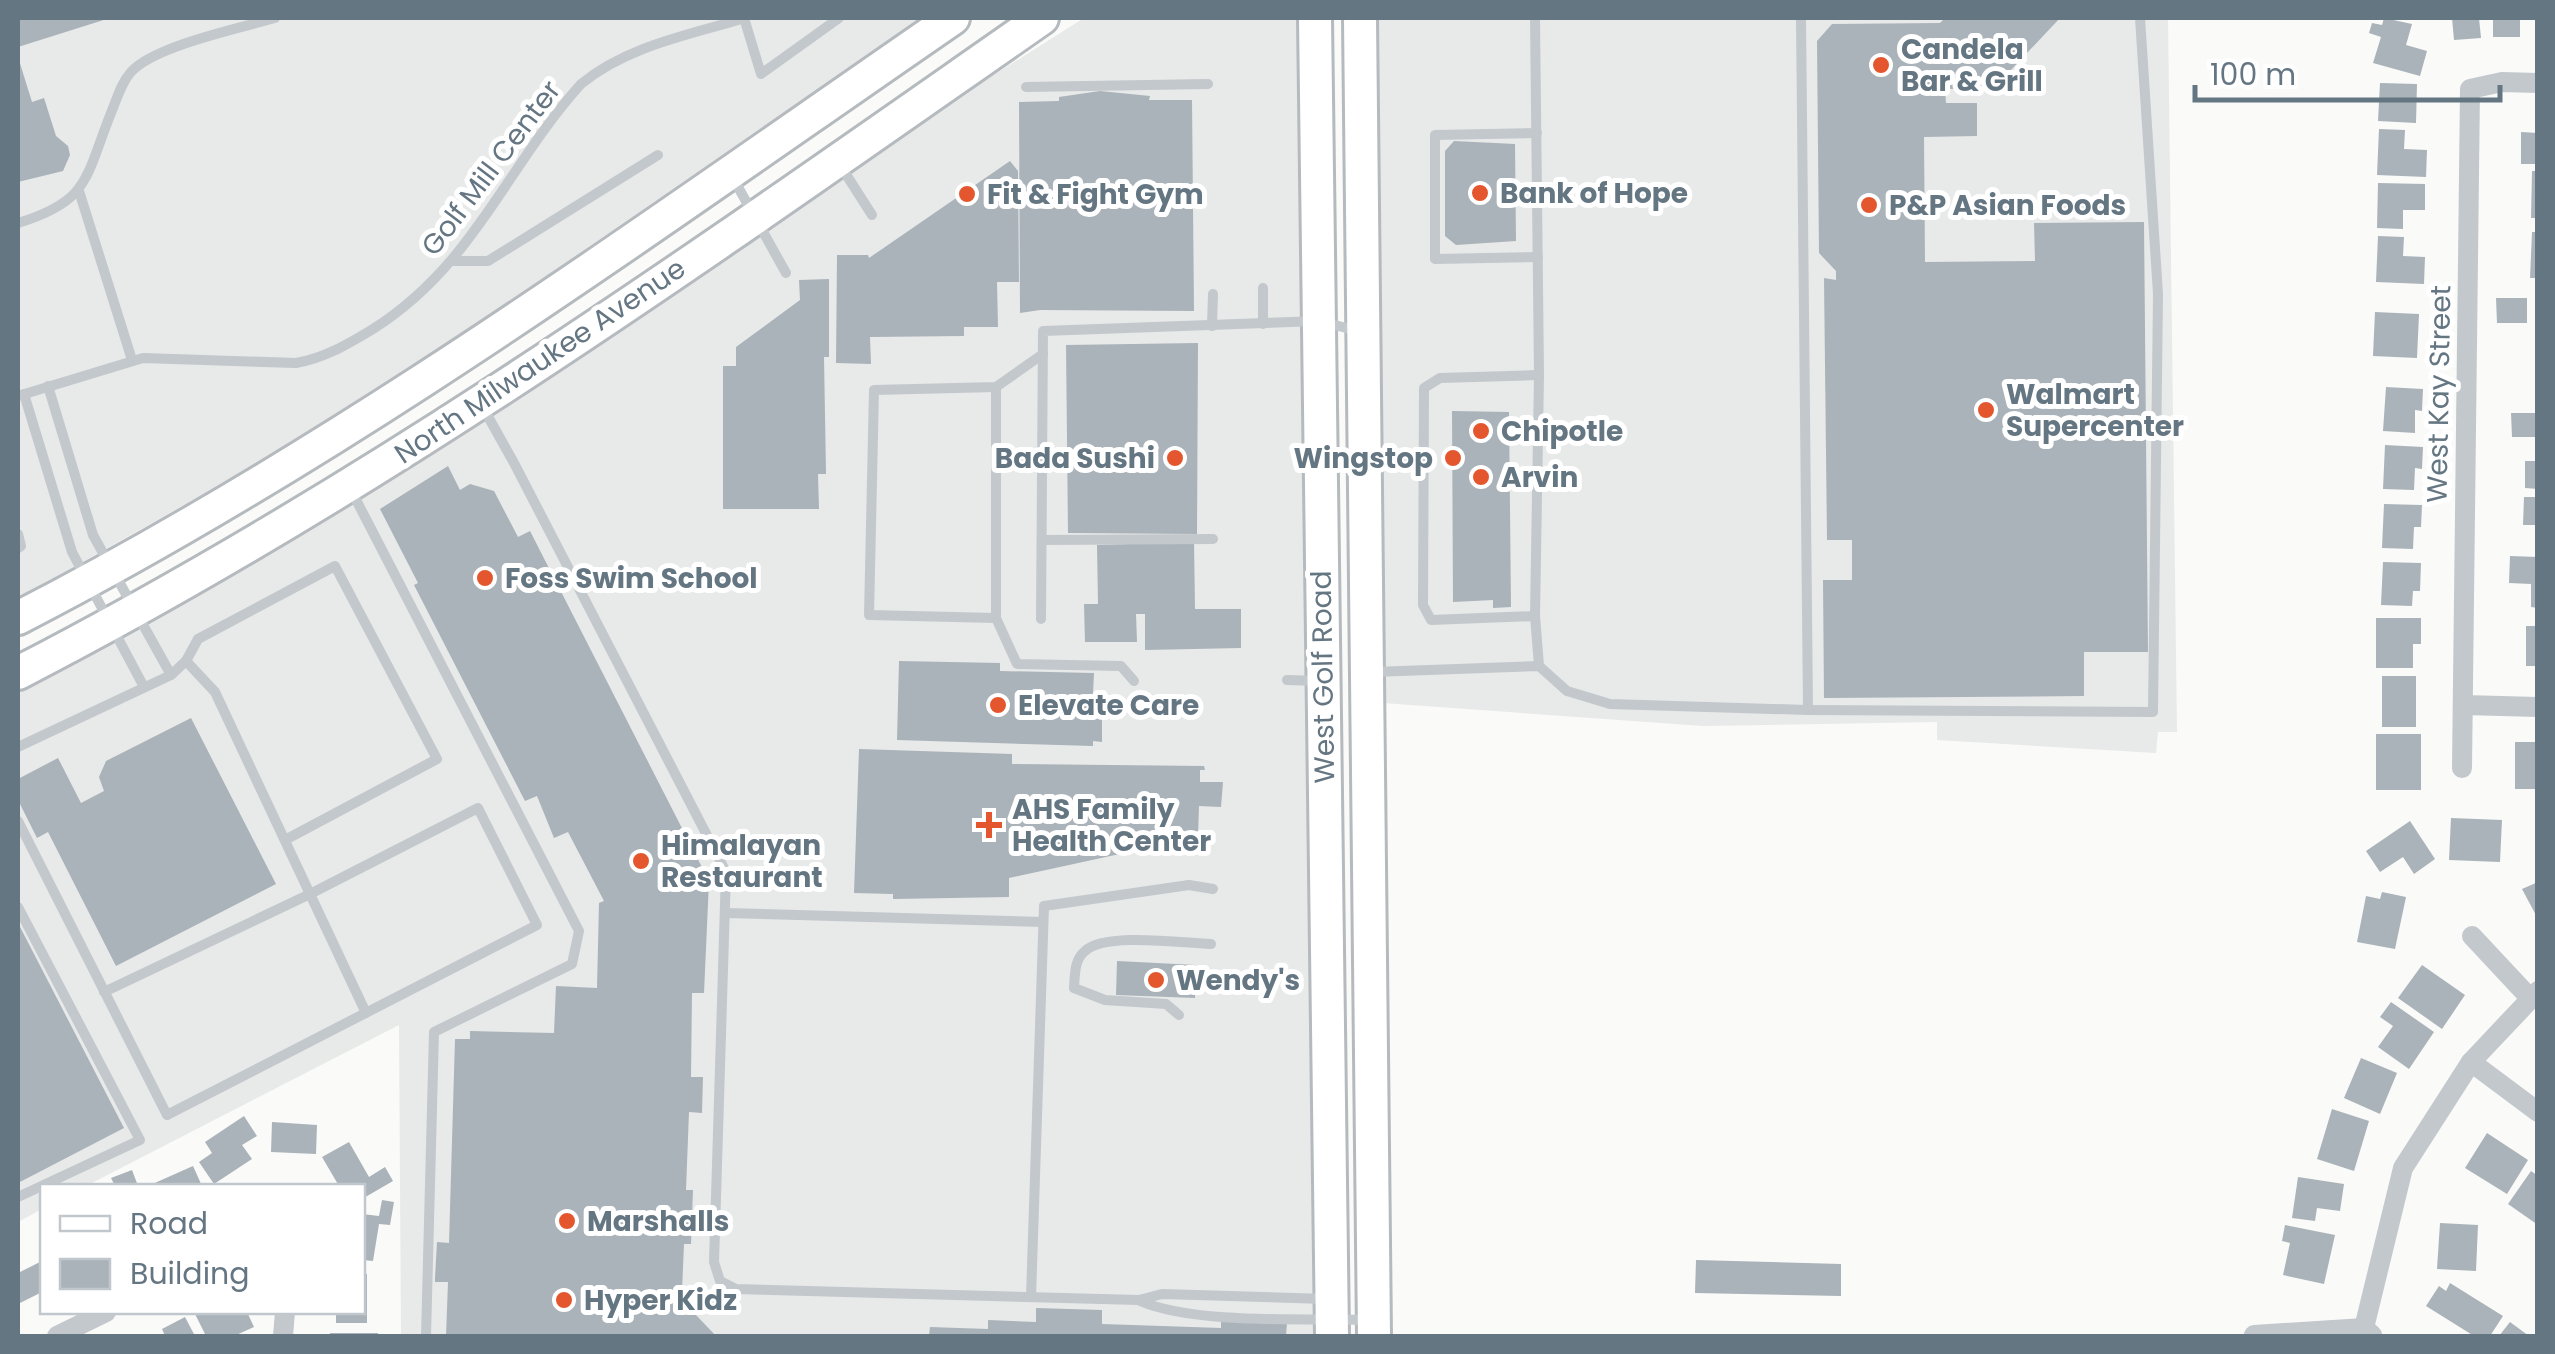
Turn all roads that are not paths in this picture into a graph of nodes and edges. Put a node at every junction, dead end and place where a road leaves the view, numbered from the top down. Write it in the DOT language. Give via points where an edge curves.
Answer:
graph roads {
  1 [pos="275,18"];
  2 [pos="744,18"];
  3 [pos="838,18"];
  4 [pos="953,18"];
  5 [pos="1042,18"];
  6 [pos="1316,18"];
  7 [pos="1360,18"];
  8 [pos="1535,18"];
  9 [pos="1802,18"];
  10 [pos="2140,18"];
  11 [pos="2538,83"];
  12 [pos="1208,84"];
  13 [pos="1026,87"];
  14 [pos="1537,133"];
  15 [pos="658,154"];
  16 [pos="836,160"];
  17 [pos="730,172"];
  18 [pos="79,191"];
  19 [pos="872,215"];
  20 [pos="754,217"];
  21 [pos="18,224"];
  22 [pos="1538,257"];
  23 [pos="452,262"];
  24 [pos="786,273"];
  25 [pos="1262,288"];
  26 [pos="1213,294"];
  27 [pos="1346,317"];
  28 [pos="1262,324"];
  29 [pos="1212,326"];
  30 [pos="1043,354"];
  31 [pos="132,360"];
  32 [pos="1538,374"];
  33 [pos="48,386"];
  34 [pos="996,387"];
  35 [pos="20,395"];
  36 [pos="480,403"];
  37 [pos="349,486"];
  38 [pos="18,534"];
  39 [pos="1213,539"];
  40 [pos="1042,540"];
  41 [pos="18,548"];
  42 [pos="99,574"];
  43 [pos="1536,616"];
  44 [pos="122,617"];
  45 [pos="18,618"];
  46 [pos="996,618"];
  47 [pos="1041,619"];
  48 [pos="186,661"];
  49 [pos="1538,666"];
  50 [pos="1368,672"];
  51 [pos="18,673"];
  52 [pos="171,675"];
  53 [pos="1287,680"];
  54 [pos="1324,680"];
  55 [pos="1134,681"];
  56 [pos="144,687"];
  57 [pos="2464,706"];
  58 [pos="2538,707"];
  59 [pos="1808,710"];
  60 [pos="18,747"];
  61 [pos="2462,768"];
  62 [pos="18,821"];
  63 [pos="284,840"];
  64 [pos="1214,889"];
  65 [pos="310,894"];
  66 [pos="18,907"];
  67 [pos="726,912"];
  68 [pos="1043,922"];
  69 [pos="2472,936"];
  70 [pos="1211,944"];
  71 [pos="104,992"];
  72 [pos="2533,994"];
  73 [pos="366,1013"];
  74 [pos="1179,1014"];
  75 [pos="2471,1062"];
  76 [pos="2538,1112"];
  77 [pos="44,1184"];
  78 [pos="1031,1297"];
  79 [pos="1139,1300"];
  80 [pos="102,1314"];
  81 [pos="1332,1318"];
  82 [pos="1374,1328"];
  83 [pos="2369,1332"];
  84 [pos="2254,1335"];
  85 [pos="57,1336"];
  86 [pos="426,1336"];
  1 -- 18 [label="lane" via="165,51 132,71"];
  2 -- 3 [label="lane" via="761,74"];
  2 -- 23 [label="lane, Golf Mill Center" via="627,56 581,84"];
  4 -- 17 [label="main road, North Milwaukee Avenue"];
  5 -- 16 [label="main road, North Milwaukee Avenue"];
  6 -- 27 [label="main road, West Golf Road"];
  7 -- 27 [label="main road, West Golf Road"];
  8 -- 14 [label="lane"];
  9 -- 59 [label="lane"];
  10 -- 59 [label="lane" via="2158,294 2153,712"];
  11 -- 57 [label="street, West Kay Street" via="2470,88"];
  12 -- 13 [label="lane"];
  14 -- 22 [label="lane"];
  14 -- 22 [label="lane" via="1434,136 1436,259"];
  15 -- 23 [label="lane" via="488,261"];
  16 -- 19 [label="lane"];
  16 -- 20 [label="main road, North Milwaukee Avenue"];
  17 -- 20 [label="lane"];
  17 -- 42 [label="main road, North Milwaukee Avenue" via="406,392"];
  18 -- 21 [label="lane"];
  18 -- 31 [label="lane"];
  20 -- 24 [label="lane"];
  20 -- 36 [label="main road, North Milwaukee Avenue"];
  22 -- 32 [label="lane"];
  23 -- 31 [label="lane, Golf Mill Center" via="386,320 311,360"];
  25 -- 28 [label="lane"];
  26 -- 29 [label="lane"];
  27 -- 28 [label="lane"];
  27 -- 50 [label="main road, West Golf Road"];
  27 -- 54 [label="main road, West Golf Road"];
  28 -- 29 [label="lane"];
  29 -- 30 [label="lane" via="1043,332"];
  30 -- 34 [label="lane"];
  30 -- 40 [label="lane"];
  31 -- 33 [label="lane, Golf Mill Center"];
  32 -- 43 [label="lane"];
  32 -- 43 [label="lane" via="1440,378 1424,388 1423,605 1431,620"];
  33 -- 35 [label="lane, Golf Mill Center"];
  33 -- 42 [label="lane" via="94,536"];
  34 -- 46 [label="lane"];
  34 -- 46 [label="lane" via="874,390 869,616"];
  35 -- 42 [label="lane, Golf Mill Center" via="72,552"];
  36 -- 37 [label="main road, North Milwaukee Avenue"];
  36 -- 67 [label="lane" via="725,870"];
  37 -- 44 [label="main road, North Milwaukee Avenue"];
  37 -- 86 [label="lane" via="578,931 572,964 434,1032"];
  38 -- 41 [label="lane"];
  39 -- 40 [label="lane"];
  40 -- 47 [label="lane"];
  42 -- 44 [label="lane"];
  42 -- 44 [label="lane"];
  42 -- 45 [label="main road, North Milwaukee Avenue"];
  43 -- 49 [label="lane"];
  44 -- 51 [label="main road, North Milwaukee Avenue"];
  44 -- 52 [label="lane"];
  44 -- 56 [label="lane"];
  46 -- 55 [label="lane" via="1017,664 1121,666"];
  48 -- 52 [label="lane"];
  48 -- 63 [label="lane" via="215,692"];
  48 -- 63 [label="lane" via="198,638 336,566 437,759"];
  49 -- 50 [label="lane"];
  49 -- 59 [label="lane" via="1567,691 1610,704"];
  50 -- 82 [label="main road, West Golf Road"];
  52 -- 56 [label="lane"];
  53 -- 54 [label="lane"];
  54 -- 81 [label="main road, West Golf Road"];
  56 -- 60 [label="lane"];
  57 -- 58 [label="street"];
  57 -- 61 [label="street, West Kay Street"];
  62 -- 71 [label="lane"];
  63 -- 65 [label="lane"];
  64 -- 68 [label="lane" via="1189,885 1044,906"];
  65 -- 71 [label="lane"];
  65 -- 73 [label="lane"];
  65 -- 73 [label="lane" via="478,808 537,925"];
  66 -- 77 [label="lane" via="140,1140"];
  67 -- 68 [label="lane"];
  67 -- 78 [label="lane" via="714,1258 720,1281 736,1289"];
  68 -- 78 [label="lane"];
  69 -- 72 [label="street"];
  70 -- 74 [label="lane" via="1100,941 1075,967 1074,988 1092,997 1166,1004"];
  71 -- 73 [label="lane" via="168,1115"];
  72 -- 75 [label="street"];
  75 -- 76 [label="street"];
  75 -- 83 [label="street" via="2402,1168"];
  78 -- 79 [label="lane"];
  79 -- 81 [label="lane" via="1196,1314"];
  79 -- 81 [label="lane" via="1162,1294"];
  80 -- 85 [label="street"];
  81 -- 82 [label="lane"];
  83 -- 84 [label="street"];
}
